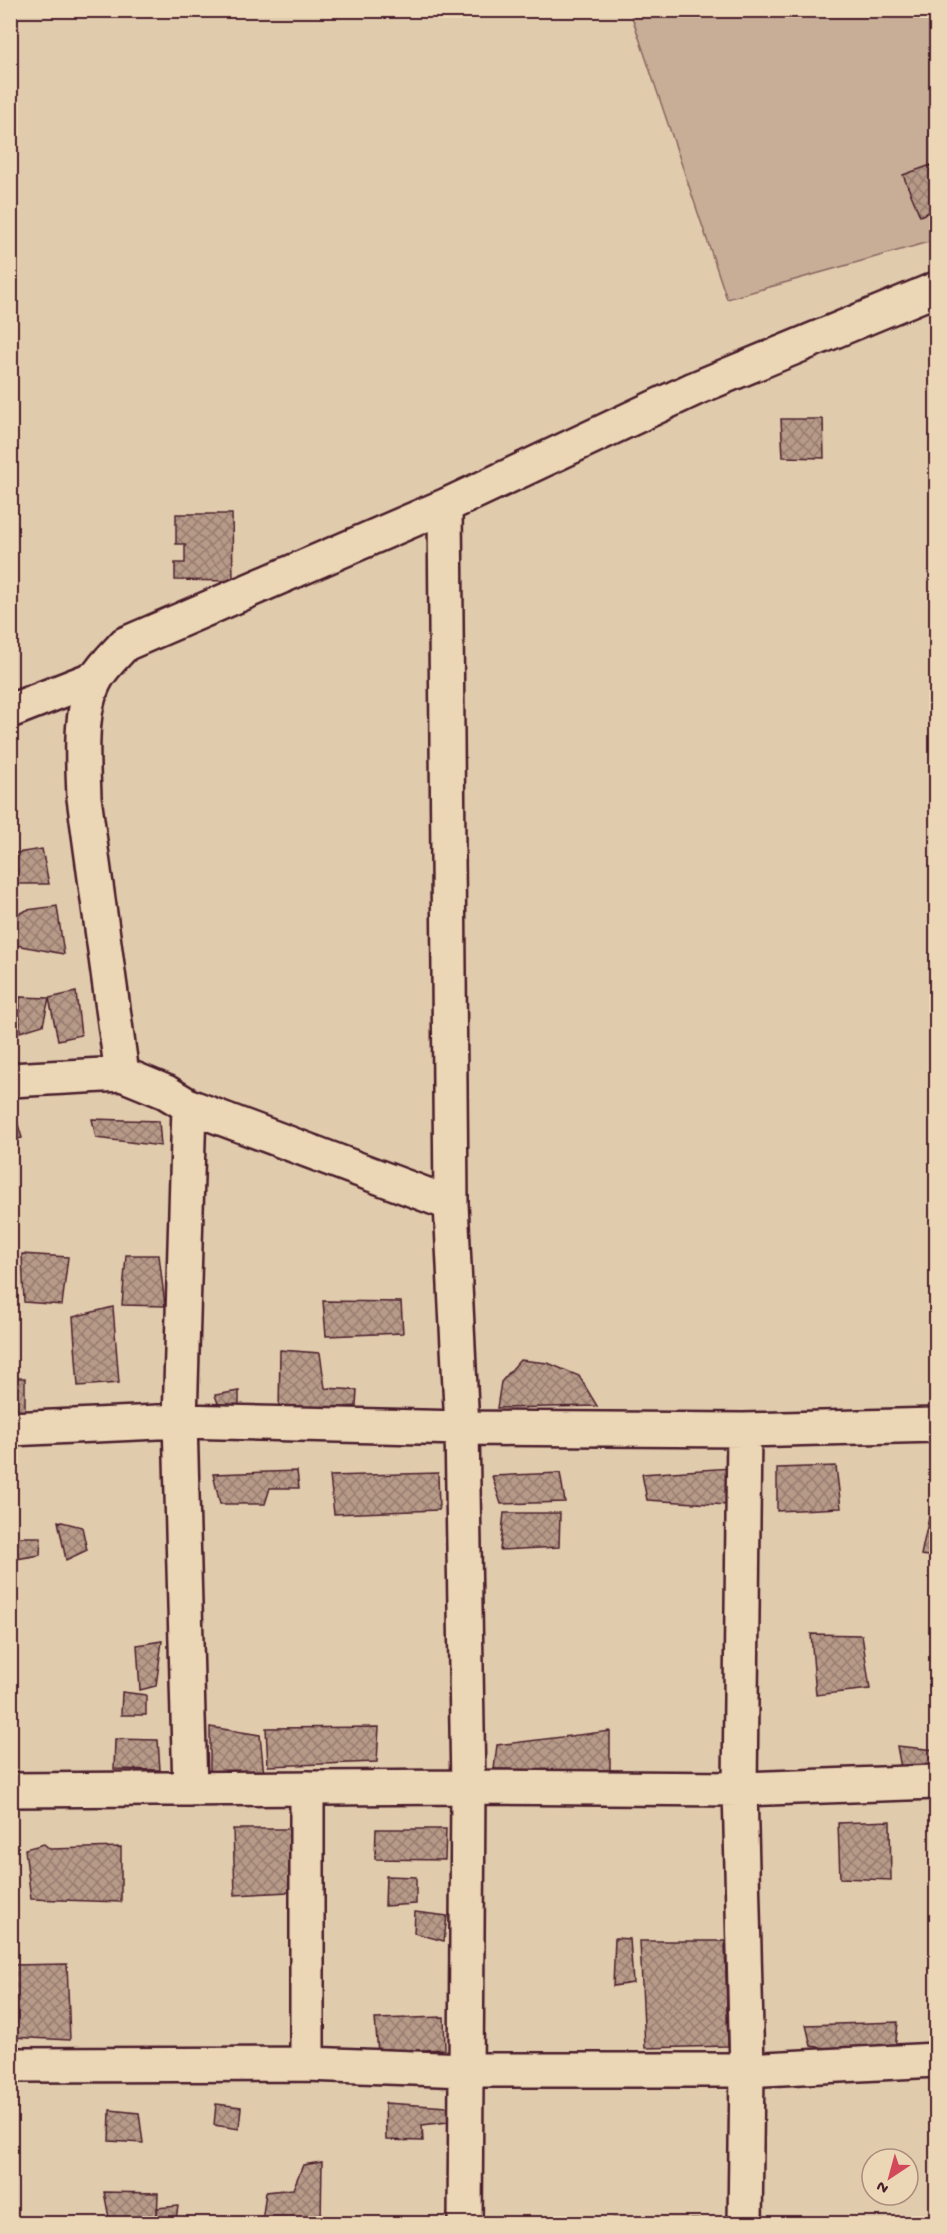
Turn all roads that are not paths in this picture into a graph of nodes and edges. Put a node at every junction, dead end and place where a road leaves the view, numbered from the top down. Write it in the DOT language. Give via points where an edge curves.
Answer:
graph roads {
  1 [pos="936,289"];
  2 [pos="445,506"];
  3 [pos="97,677"];
  4 [pos="10,711"];
  5 [pos="122,1074"];
  6 [pos="10,1080"];
  7 [pos="189,1106"];
  8 [pos="451,1204"];
  9 [pos="180,1421"];
  10 [pos="936,1425"];
  11 [pos="462,1428"];
  12 [pos="10,1429"];
  13 [pos="744,1430"];
  14 [pos="936,1782"];
  15 [pos="468,1787"];
  16 [pos="307,1788"];
  17 [pos="190,1789"];
  18 [pos="740,1789"];
  19 [pos="10,1790"];
  20 [pos="936,2060"];
  21 [pos="307,2064"];
  22 [pos="10,2065"];
  23 [pos="466,2070"];
  24 [pos="747,2070"];
  25 [pos="465,2223"];
  26 [pos="745,2223"];
  1 -- 2 [label="street" via="694,389"];
  2 -- 3 [label="street" via="125,644"];
  2 -- 8 [label="street"];
  3 -- 4 [label="street"];
  3 -- 5 [label="street" via="85,711 84,798"];
  5 -- 6 [label="street"];
  5 -- 7 [label="street"];
  7 -- 8 [label="street"];
  7 -- 9 [label="street"];
  8 -- 11 [label="street"];
  9 -- 11 [label="street"];
  9 -- 12 [label="street"];
  9 -- 17 [label="street"];
  10 -- 13 [label="street"];
  11 -- 13 [label="street"];
  11 -- 15 [label="street"];
  13 -- 18 [label="street"];
  14 -- 18 [label="street"];
  15 -- 16 [label="street"];
  15 -- 18 [label="street"];
  15 -- 23 [label="street"];
  16 -- 17 [label="street"];
  16 -- 21 [label="street"];
  17 -- 19 [label="street"];
  18 -- 24 [label="street"];
  20 -- 24 [label="street"];
  21 -- 22 [label="street"];
  21 -- 23 [label="street"];
  23 -- 24 [label="street"];
  23 -- 25 [label="street"];
  24 -- 26 [label="street"];
}
